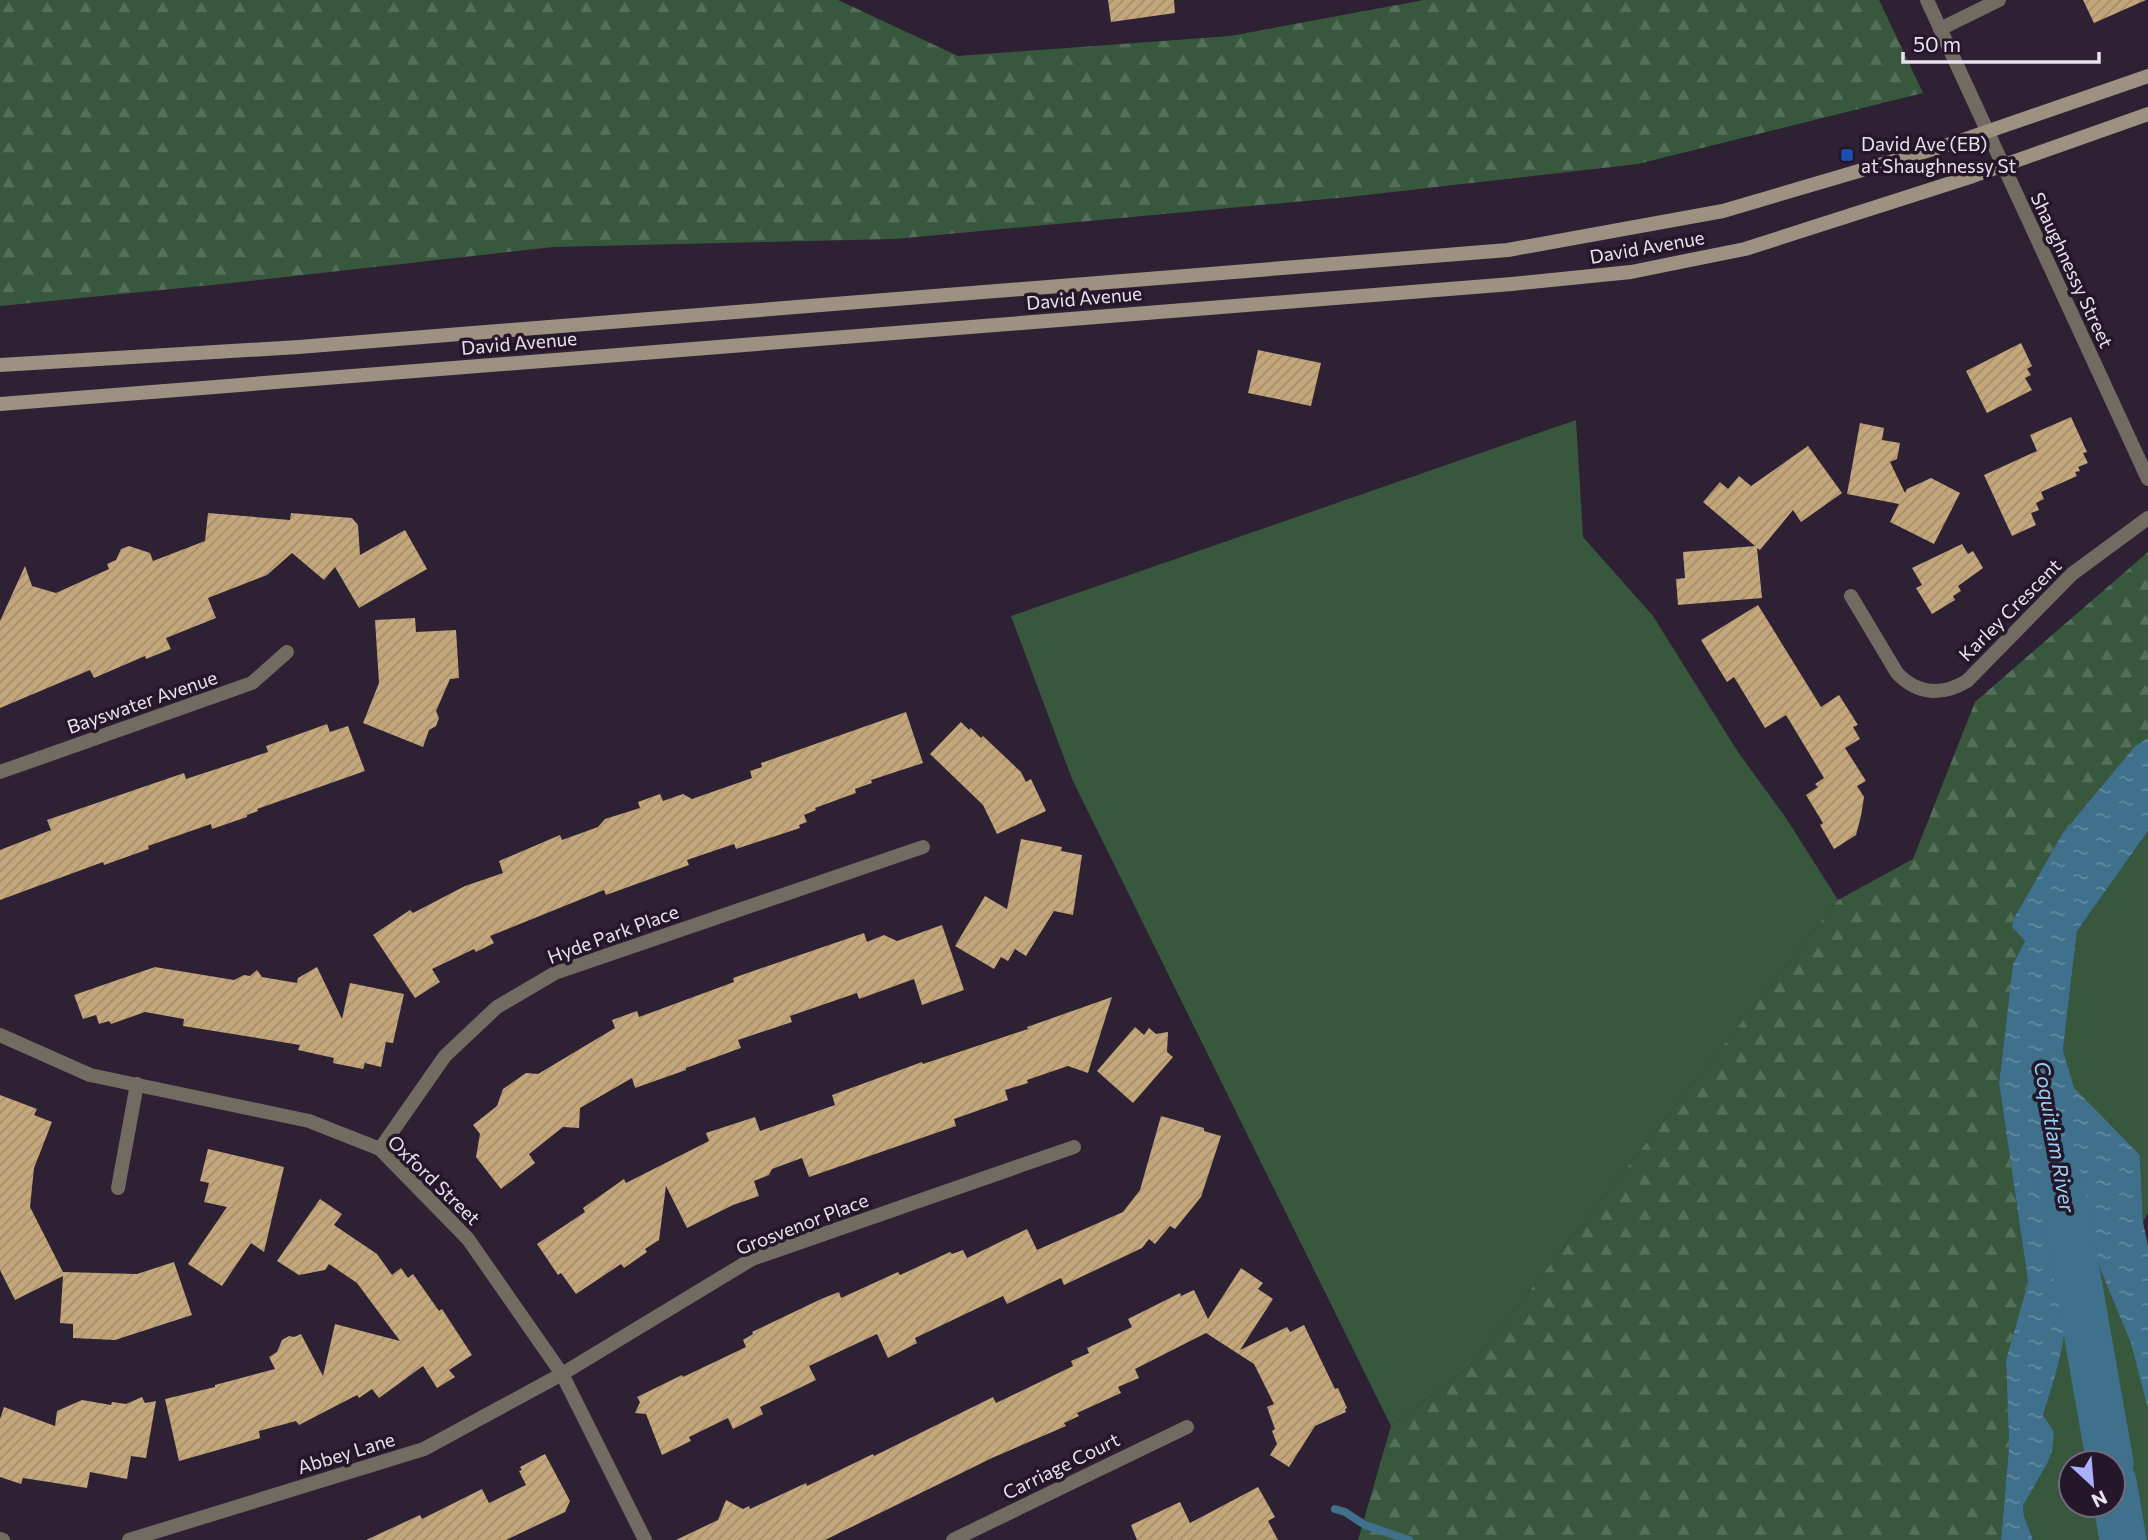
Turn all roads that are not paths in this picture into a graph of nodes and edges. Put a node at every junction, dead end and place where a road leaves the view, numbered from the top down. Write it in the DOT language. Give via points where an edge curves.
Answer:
graph roads {
  1 [pos="1927,0"];
  2 [pos="1999,0"];
  3 [pos="1940,29"];
  4 [pos="2148,76"];
  5 [pos="2148,114"];
  6 [pos="1988,132"];
  7 [pos="2003,165"];
  8 [pos="0,365"];
  9 [pos="0,404"];
  10 [pos="2148,479"];
  11 [pos="2148,518"];
  12 [pos="1850,596"];
  13 [pos="287,652"];
  14 [pos="0,772"];
  15 [pos="923,847"];
  16 [pos="0,1035"];
  17 [pos="137,1084"];
  18 [pos="1074,1147"];
  19 [pos="380,1149"];
  20 [pos="118,1188"];
  21 [pos="562,1374"];
  22 [pos="1187,1427"];
  23 [pos="129,1540"];
  24 [pos="645,1540"];
  25 [pos="953,1540"];
  1 -- 3 [label="street, Shaughnessy Street"];
  2 -- 3 [label="street"];
  3 -- 6 [label="street, Shaughnessy Street"];
  4 -- 6 [label="main road, David Avenue"];
  5 -- 7 [label="main road, David Avenue"];
  6 -- 7 [label="street, Shaughnessy Street"];
  6 -- 8 [label="main road, David Avenue" via="1723,211 1508,250 313,346"];
  7 -- 9 [label="main road, David Avenue" via="1745,249 1631,272"];
  7 -- 10 [label="street, Shaughnessy Street"];
  11 -- 12 [label="street, Karley Crescent" via="2072,574 1967,681 1942,691 1915,688 1897,673"];
  13 -- 14 [label="street, Bayswater Avenue" via="253,683"];
  15 -- 19 [label="street, Hyde Park Place" via="555,973 497,1007 445,1056"];
  16 -- 17 [label="street, Oxford Street" via="90,1075"];
  17 -- 19 [label="street, Oxford Street" via="309,1121"];
  17 -- 20 [label="street"];
  18 -- 21 [label="street, Grosvenor Place" via="752,1259"];
  19 -- 21 [label="street, Oxford Street" via="468,1239"];
  21 -- 23 [label="street, Abbey Lane" via="424,1449"];
  21 -- 24 [label="street, Oxford Street"];
  22 -- 25 [label="street, Carriage Court"];
}
